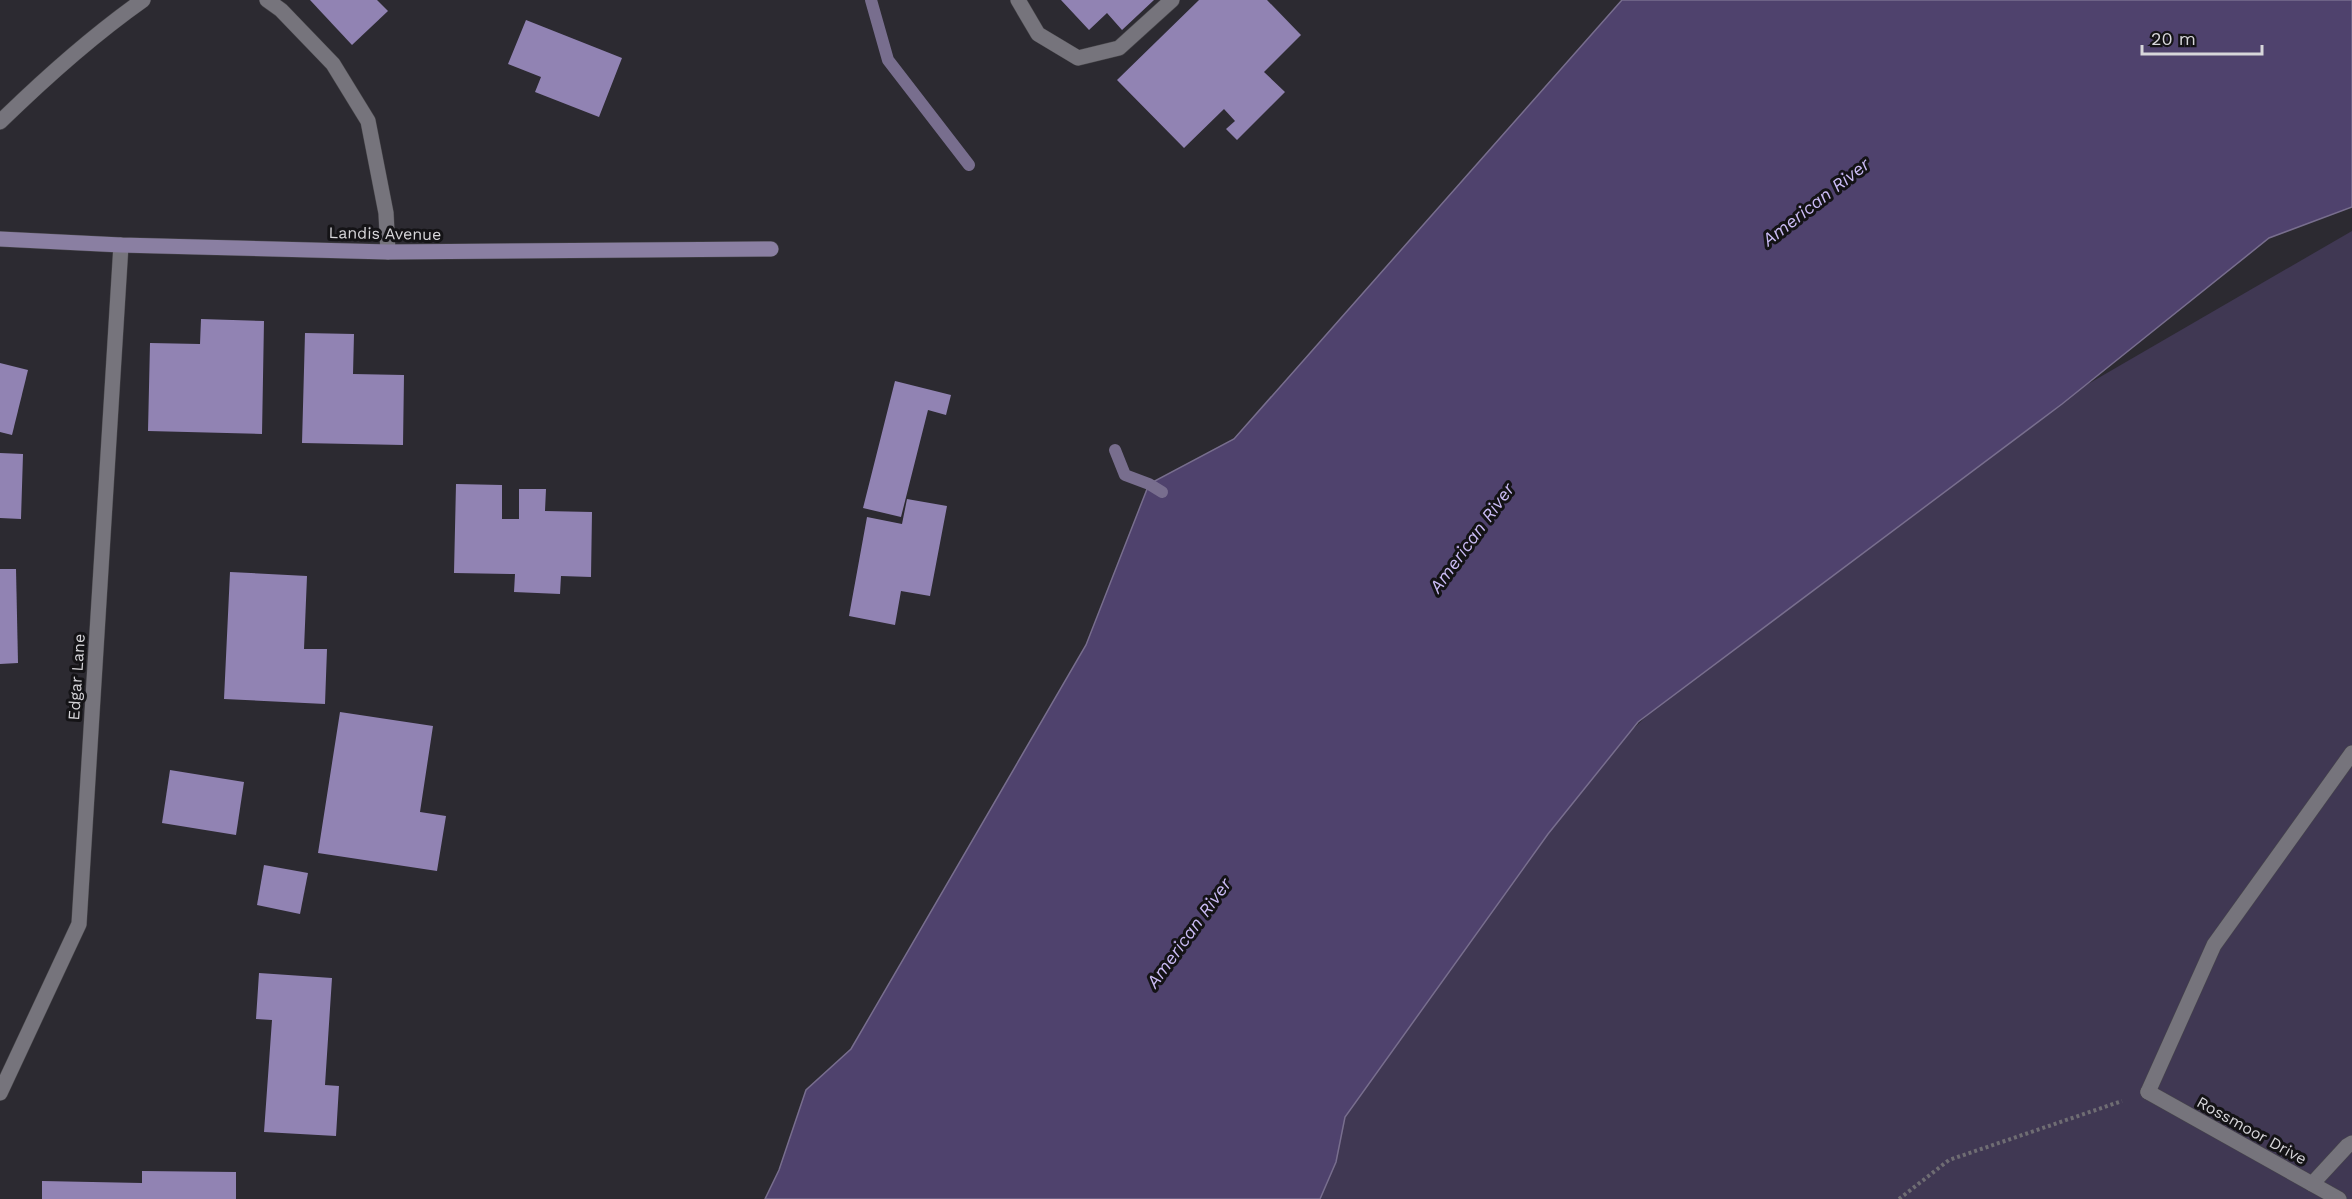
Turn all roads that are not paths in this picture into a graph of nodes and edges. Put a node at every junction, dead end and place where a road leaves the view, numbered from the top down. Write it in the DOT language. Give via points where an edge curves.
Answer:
graph roads {
  1 [pos="143,0"];
  2 [pos="267,0"];
  3 [pos="1018,0"];
  4 [pos="1172,0"];
  5 [pos="0,122"];
  6 [pos="0,239"];
  7 [pos="121,245"];
  8 [pos="771,249"];
  9 [pos="387,252"];
  10 [pos="2352,753"];
  11 [pos="0,1093"];
  12 [pos="2352,1143"];
  13 [pos="2312,1184"];
  14 [pos="2339,1199"];
  1 -- 5 [label="street" via="102,31"];
  2 -- 9 [label="street" via="333,64 368,121 386,213"];
  3 -- 4 [label="street" via="1038,34 1078,58 1119,48"];
  6 -- 7 [label="street, Landis Avenue"];
  7 -- 9 [label="street, Landis Avenue"];
  7 -- 11 [label="street, Edgar Lane" via="79,924"];
  8 -- 9 [label="street, Landis Avenue"];
  10 -- 13 [label="street, Rossmoor Drive" via="2214,945 2148,1092"];
  12 -- 13 [label="street"];
  13 -- 14 [label="street, Rossmoor Drive"];
}
